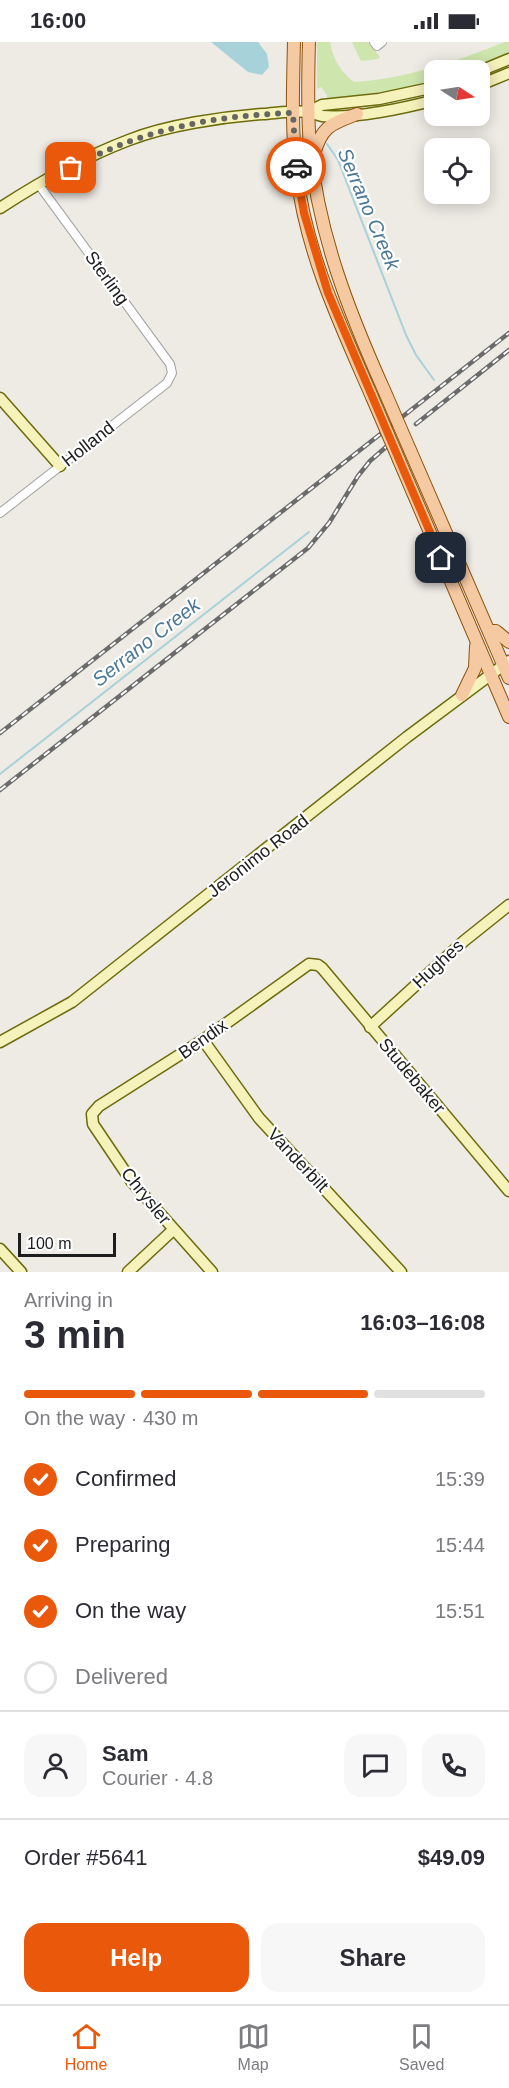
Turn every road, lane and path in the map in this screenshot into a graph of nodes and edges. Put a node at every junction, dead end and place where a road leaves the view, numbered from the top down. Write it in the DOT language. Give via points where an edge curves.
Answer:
graph roads {
  1 [pos="294,42"];
  2 [pos="309,42"];
  3 [pos="509,59"];
  4 [pos="490,67"];
  5 [pos="509,73"];
  6 [pos="490,81"];
  7 [pos="424,89"];
  8 [pos="424,103"];
  9 [pos="308,112"];
  10 [pos="293,113"];
  11 [pos="357,114"];
  12 [pos="312,161"];
  13 [pos="39,185"];
  14 [pos="0,208"];
  15 [pos="172,373"];
  16 [pos="0,398"];
  17 [pos="60,466"];
  18 [pos="0,513"];
  19 [pos="489,631"];
  20 [pos="475,639"];
  21 [pos="509,642"];
  22 [pos="506,663"];
  23 [pos="490,674"];
  24 [pos="509,678"];
  25 [pos="462,695"];
  26 [pos="509,717"];
  27 [pos="509,905"];
  28 [pos="313,964"];
  29 [pos="370,1027"];
  30 [pos="203,1040"];
  31 [pos="0,1042"];
  32 [pos="92,1114"];
  33 [pos="509,1191"];
  34 [pos="173,1230"];
  35 [pos="0,1249"];
  36 [pos="21,1272"];
  37 [pos="128,1272"];
  38 [pos="212,1272"];
  39 [pos="401,1272"];
  1 -- 10 [label="main road"];
  2 -- 9 [label="main road"];
  3 -- 4 [label="street"];
  5 -- 6 [label="street"];
  7 -- 9 [label="street" via="322,105"];
  8 -- 11 [label="street"];
  9 -- 10 [label="street"];
  9 -- 11 [label="street" via="322,116"];
  9 -- 12 [label="main road"];
  10 -- 13 [label="street" via="225,118 130,139"];
  10 -- 20 [label="main road, bridge" via="297,175 309,233 328,293"];
  11 -- 12 [label="main road" via="323,131"];
  12 -- 19 [label="main road, bridge" via="338,280"];
  13 -- 14 [label="street"];
  13 -- 15 [label="street, Sterling" via="170,364"];
  15 -- 17 [label="street, Holland" via="167,383"];
  16 -- 17 [label="street"];
  17 -- 18 [label="street, Holland"];
  19 -- 21 [label="main road" via="496,631"];
  19 -- 22 [label="main road"];
  20 -- 23 [label="main road"];
  20 -- 25 [label="main road" via="475,668"];
  22 -- 23 [label="street, Jeronimo Road"];
  22 -- 24 [label="main road"];
  23 -- 25 [label="street, Jeronimo Road"];
  23 -- 26 [label="main road"];
  25 -- 31 [label="street, Jeronimo Road" via="72,1002"];
  27 -- 29 [label="street, Hughes"];
  28 -- 29 [label="street, Studebaker" via="322,968"];
  28 -- 30 [label="street, Bendix"];
  29 -- 33 [label="street, Studebaker"];
  30 -- 32 [label="street, Bendix"];
  30 -- 39 [label="street, Vanderbilt" via="259,1118"];
  32 -- 34 [label="street, Chrysler" via="93,1124 132,1182"];
  34 -- 37 [label="street"];
  34 -- 38 [label="street, Chrysler"];
  35 -- 36 [label="street"];
}
